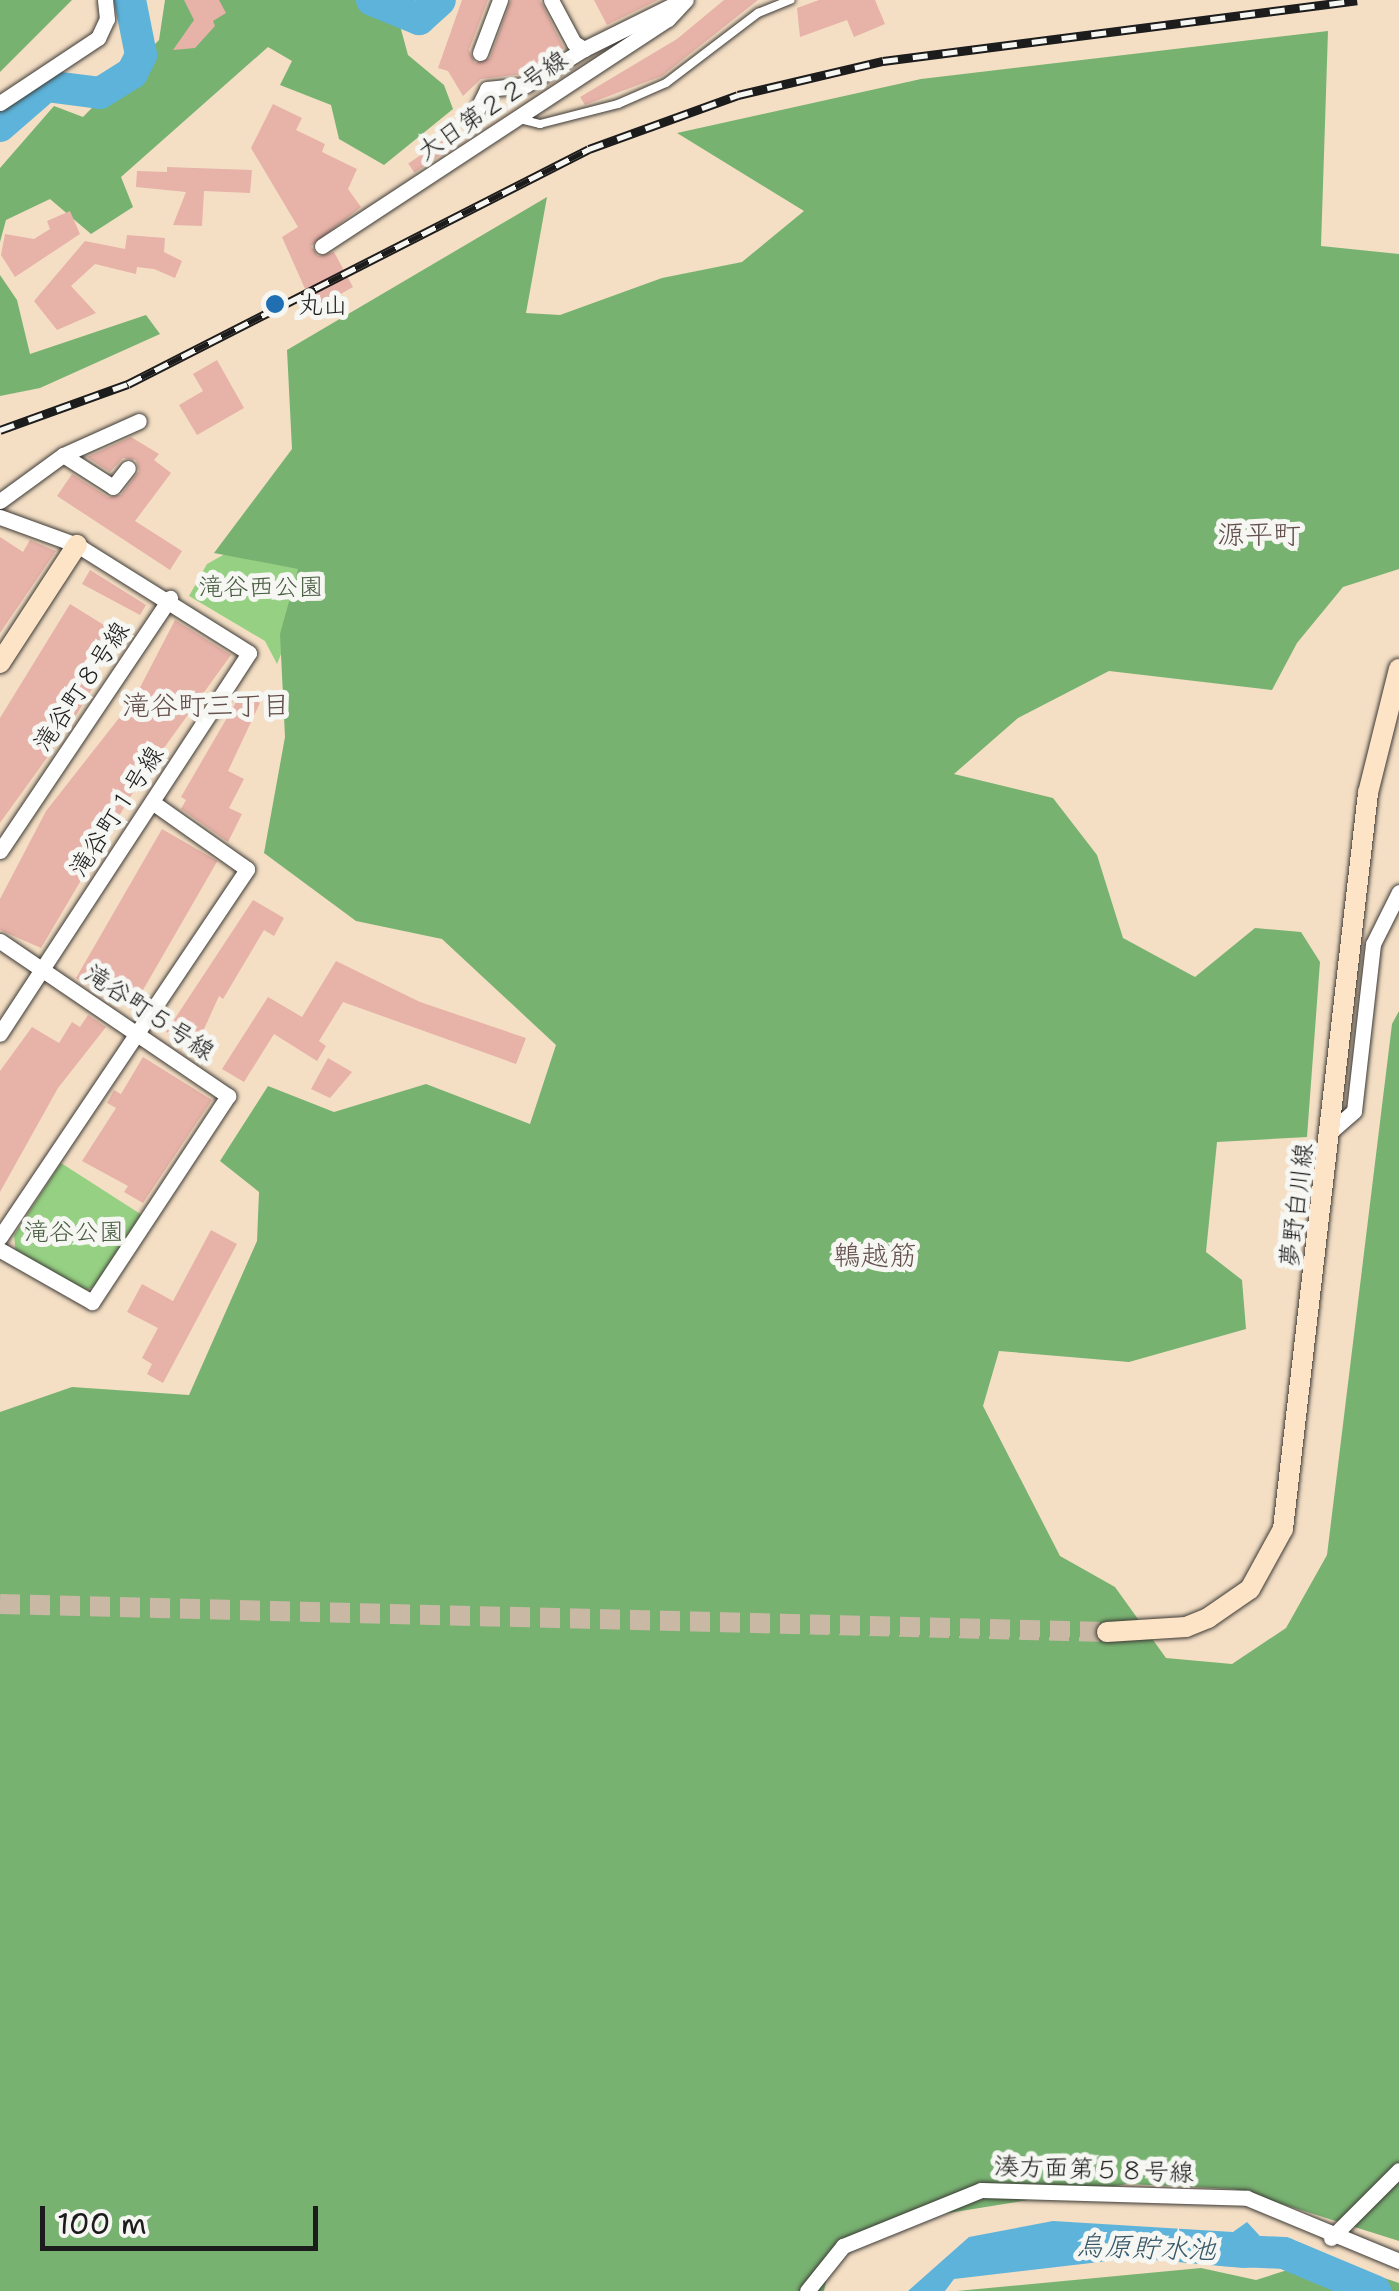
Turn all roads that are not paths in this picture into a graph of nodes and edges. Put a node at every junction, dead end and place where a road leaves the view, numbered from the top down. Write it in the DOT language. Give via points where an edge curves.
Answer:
graph roads {
  1 [pos="105,0"];
  2 [pos="500,0"];
  3 [pos="551,0"];
  4 [pos="685,0"];
  5 [pos="791,0"];
  6 [pos="584,48"];
  7 [pos="480,52"];
  8 [pos="0,103"];
  9 [pos="514,116"];
  10 [pos="472,120"];
  11 [pos="322,246"];
  12 [pos="139,421"];
  13 [pos="63,455"];
  14 [pos="128,468"];
  15 [pos="0,502"];
  16 [pos="0,518"];
  17 [pos="77,544"];
  18 [pos="170,598"];
  19 [pos="0,663"];
  20 [pos="1399,668"];
  21 [pos="152,802"];
  22 [pos="0,852"];
  23 [pos="1399,892"];
  24 [pos="0,941"];
  25 [pos="42,969"];
  26 [pos="135,1032"];
  27 [pos="0,1034"];
  28 [pos="1330,1132"];
  29 [pos="0,1237"];
  30 [pos="0,1250"];
  31 [pos="1106,1632"];
  32 [pos="1399,2170"];
  33 [pos="1331,2238"];
  34 [pos="1399,2262"];
  35 [pos="807,2291"];
  1 -- 8 [label="street" via="107,19 98,38"];
  2 -- 7 [label="street"];
  3 -- 6 [label="street" via="574,43"];
  4 -- 6 [label="street"];
  4 -- 9 [label="street, 大日第２２号線" via="668,19"];
  5 -- 9 [label="lane" via="758,13 666,83 618,104 540,124"];
  6 -- 10 [label="street" via="526,84 487,90"];
  9 -- 11 [label="street, 大日第２２号線"];
  12 -- 13 [label="street"];
  13 -- 14 [label="street" via="113,487"];
  13 -- 15 [label="street"];
  16 -- 17 [label="street"];
  17 -- 18 [label="street, 滝谷町１号線"];
  17 -- 19 [label="street"];
  18 -- 21 [label="street, 滝谷町１号線" via="250,653"];
  18 -- 22 [label="street, 滝谷町８号線"];
  20 -- 28 [label="street, 夢野白川線" via="1368,794"];
  21 -- 25 [label="street, 滝谷町１号線"];
  21 -- 26 [label="street" via="247,868"];
  23 -- 28 [label="street" via="1372,944 1354,1112"];
  24 -- 25 [label="street, 滝谷町５号線"];
  25 -- 26 [label="street, 滝谷町５号線"];
  25 -- 27 [label="street, 滝谷町１号線"];
  26 -- 29 [label="street"];
  26 -- 30 [label="street, 滝谷町５号線" via="228,1096 92,1302"];
  28 -- 31 [label="street, 夢野白川線" via="1284,1530 1250,1589 1208,1618 1186,1627"];
  32 -- 33 [label="street"];
  33 -- 34 [label="street, 湊方面第５８号線"];
  33 -- 35 [label="street, 湊方面第５８号線" via="1247,2198 981,2190 843,2246"];
}
